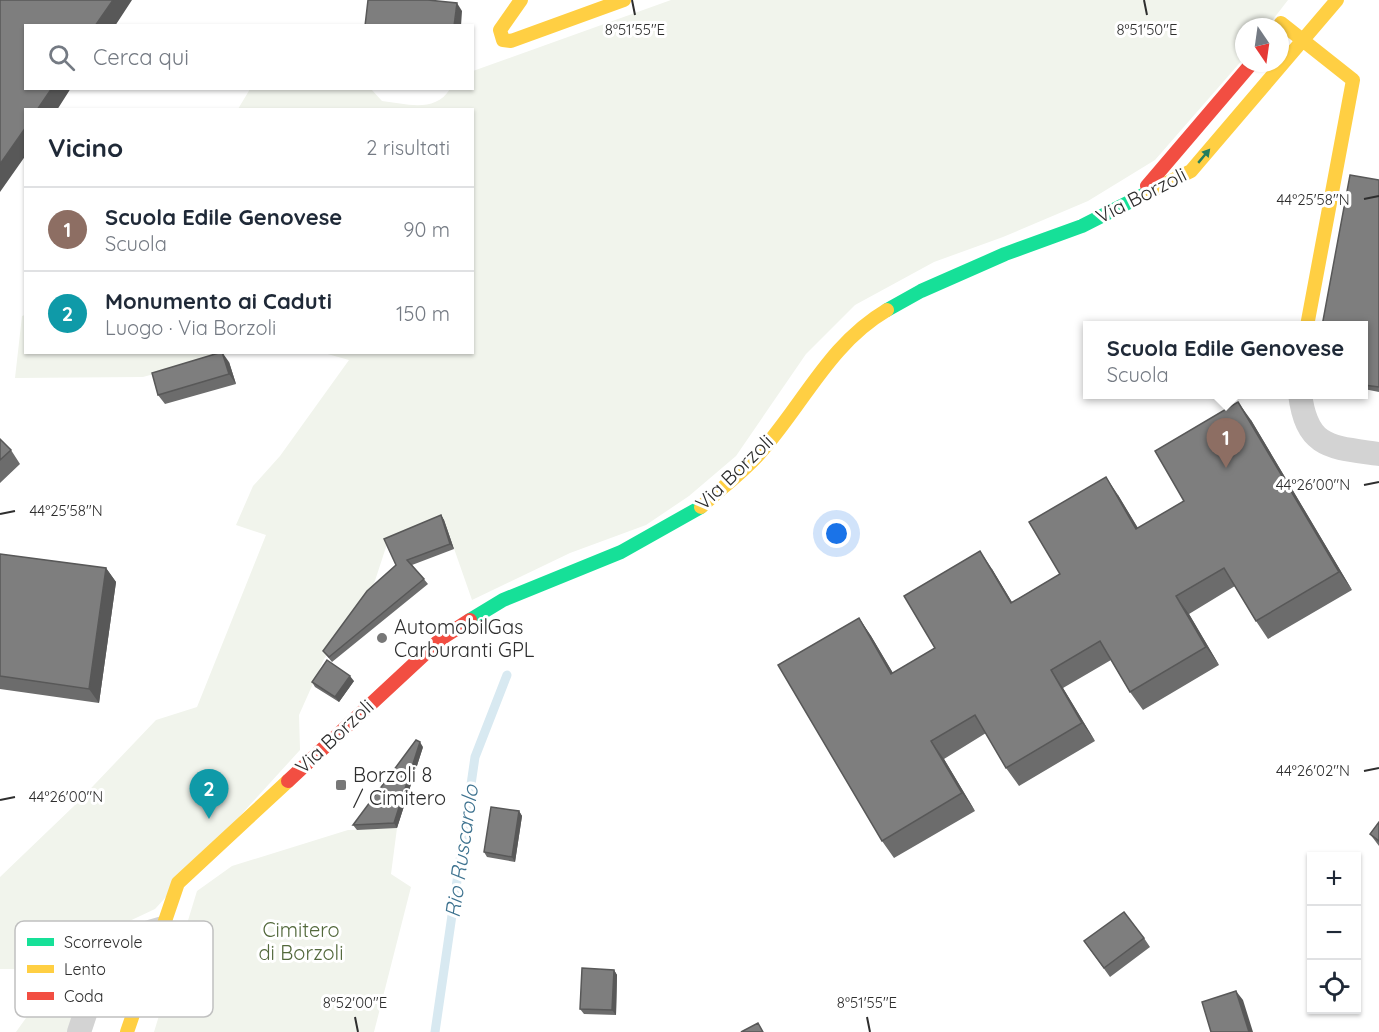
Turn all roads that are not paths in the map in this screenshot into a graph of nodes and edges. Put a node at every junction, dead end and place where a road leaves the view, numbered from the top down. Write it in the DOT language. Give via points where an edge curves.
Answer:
graph roads {
  1 [pos="521,0"];
  2 [pos="624,0"];
  3 [pos="1336,0"];
  4 [pos="1289,28"];
  5 [pos="1302,40"];
  6 [pos="1244,72"];
  7 [pos="1138,196"];
  8 [pos="1308,321"];
  9 [pos="1301,399"];
  10 [pos="1379,454"];
  11 [pos="165,921"];
  12 [pos="84,1017"];
  13 [pos="132,1017"];
  14 [pos="79,1032"];
  15 [pos="127,1032"];
  1 -- 2 [label="main road" via="500,30 503,40 511,41"];
  3 -- 5 [label="main road, Via Borzoli"];
  4 -- 5 [label="main road"];
  7 -- 5 [label="main road, Via Borzoli, one-way" via="1191,171"];
  5 -- 8 [label="main road" via="1353,80"];
  6 -- 7 [label="main road"];
  7 -- 11 [label="main road, Via Borzoli" via="1082,226 921,291 869,321 838,349 759,454 699,509 621,552 503,600 442,638 201,859 178,883"];
  9 -- 10 [label="street" via="1305,423 1315,438"];
  12 -- 14 [label="street"];
  13 -- 15 [label="main road, Via Borzoli"];
}
